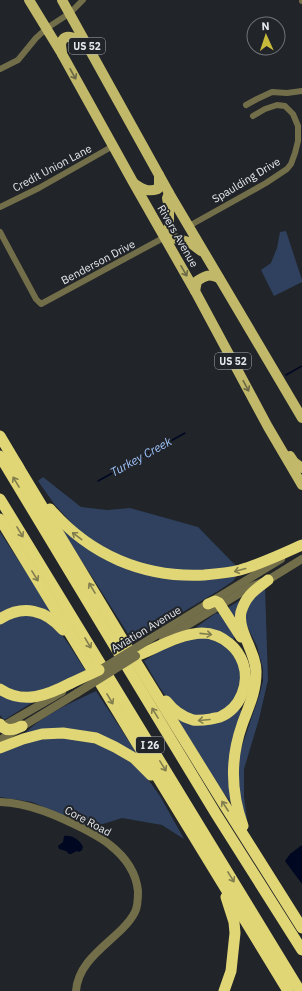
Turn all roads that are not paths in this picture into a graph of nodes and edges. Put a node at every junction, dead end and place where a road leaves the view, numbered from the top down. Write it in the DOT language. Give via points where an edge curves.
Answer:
graph roads {
  1 [pos="30,0"];
  2 [pos="62,0"];
  3 [pos="83,0"];
  4 [pos="70,13"];
  5 [pos="47,28"];
  6 [pos="87,46"];
  7 [pos="62,54"];
  8 [pos="0,69"];
  9 [pos="302,91"];
  10 [pos="246,105"];
  11 [pos="253,116"];
  12 [pos="113,146"];
  13 [pos="159,174"];
  14 [pos="133,182"];
  15 [pos="169,192"];
  16 [pos="0,207"];
  17 [pos="189,226"];
  18 [pos="0,232"];
  19 [pos="165,237"];
  20 [pos="205,254"];
  21 [pos="219,278"];
  22 [pos="195,291"];
  23 [pos="302,418"];
  24 [pos="268,427"];
  25 [pos="0,436"];
  26 [pos="0,456"];
  27 [pos="16,463"];
  28 [pos="302,468"];
  29 [pos="302,485"];
  30 [pos="0,499"];
  31 [pos="0,519"];
  32 [pos="302,546"];
  33 [pos="302,559"];
  34 [pos="268,580"];
  35 [pos="208,604"];
  36 [pos="221,605"];
  37 [pos="0,619"];
  38 [pos="154,644"];
  39 [pos="251,653"];
  40 [pos="137,661"];
  41 [pos="95,668"];
  42 [pos="74,687"];
  43 [pos="0,689"];
  44 [pos="22,726"];
  45 [pos="1,727"];
  46 [pos="0,740"];
  47 [pos="0,748"];
  48 [pos="0,802"];
  49 [pos="179,812"];
  50 [pos="204,853"];
  51 [pos="269,875"];
  52 [pos="302,928"];
  53 [pos="302,950"];
  54 [pos="76,991"];
  55 [pos="224,991"];
  56 [pos="288,991"];
  57 [pos="300,991"];
  1 -- 5 [label="main road, Rivers Avenue / US 52"];
  2 -- 4 [label="main road, Rivers Avenue / US 52"];
  3 -- 4 [label="street"];
  4 -- 5 [label="street"];
  4 -- 6 [label="main road, Rivers Avenue / US 52"];
  5 -- 7 [label="main road, Rivers Avenue / US 52"];
  5 -- 8 [label="street" via="18,60"];
  6 -- 7 [label="main road" via="75,38 65,38 61,44"];
  6 -- 13 [label="main road, Rivers Avenue / US 52"];
  7 -- 12 [label="main road, Rivers Avenue / US 52, one-way"];
  9 -- 10 [label="street" via="272,92"];
  11 -- 17 [label="street, Spaulding Drive" via="277,105 285,106 293,114 298,126 298,141 290,164 287,169 266,182"];
  12 -- 14 [label="main road, Rivers Avenue / US 52"];
  12 -- 16 [label="street, Credit Union Lane"];
  13 -- 14 [label="main road" via="158,189 152,191 140,188"];
  13 -- 15 [label="main road, Rivers Avenue / US 52"];
  14 -- 19 [label="main road, Rivers Avenue / US 52"];
  15 -- 17 [label="main road, Rivers Avenue / US 52"];
  15 -- 19 [label="main road" via="169,229"];
  17 -- 20 [label="main road, Rivers Avenue / US 52"];
  18 -- 19 [label="street, Benderson Drive" via="41,304"];
  19 -- 20 [label="main road" via="189,242"];
  19 -- 22 [label="main road, Rivers Avenue / US 52, one-way"];
  20 -- 21 [label="main road, Rivers Avenue / US 52"];
  21 -- 22 [label="main road" via="210,275 203,277 197,281"];
  21 -- 23 [label="main road, Rivers Avenue / US 52"];
  22 -- 24 [label="main road, Rivers Avenue / US 52, one-way"];
  24 -- 28 [label="main road" via="294,462"];
  24 -- 29 [label="main road, Rivers Avenue / US 52"];
  25 -- 27 [label="highway"];
  53 -- 26 [label="highway, I 26, one-way" via="216,814"];
  32 -- 27 [label="highway, one-way" via="264,562 227,573 185,576 139,568 93,547 68,528 40,498"];
  40 -- 27 [label="highway, one-way"];
  30 -- 57 [label="highway, I 26, one-way"];
  31 -- 41 [label="highway, one-way"];
  32 -- 35 [label="street, Aviation Avenue"];
  33 -- 34 [label="street, Aviation Avenue"];
  34 -- 36 [label="street, Aviation Avenue" via="250,587"];
  34 -- 39 [label="highway" via="251,593 242,611 242,629"];
  35 -- 36 [label="highway" via="215,602"];
  35 -- 38 [label="street, Aviation Avenue"];
  36 -- 38 [label="street, Aviation Avenue"];
  36 -- 39 [label="highway"];
  37 -- 41 [label="highway" via="22,611 45,615 59,625"];
  38 -- 40 [label="highway"];
  38 -- 40 [label="highway, one-way" via="200,633 227,641 241,657 246,676 238,701 220,717 202,720 186,717 174,711"];
  38 -- 41 [label="street, Aviation Avenue, bridge"];
  39 -- 51 [label="highway" via="256,671 255,687 236,748 233,780 243,826"];
  40 -- 42 [label="street, Aviation Avenue, bridge"];
  51 -- 40 [label="highway, one-way"];
  41 -- 42 [label="highway, bridge"];
  41 -- 49 [label="highway, one-way"];
  42 -- 43 [label="highway" via="32,697 14,696"];
  42 -- 44 [label="street, Aviation Avenue"];
  42 -- 45 [label="street, Aviation Avenue"];
  44 -- 45 [label="highway" via="9,730"];
  44 -- 46 [label="street, Aviation Avenue"];
  47 -- 49 [label="highway" via="42,734 63,733 96,738 141,764"];
  48 -- 54 [label="street, Core Road" via="36,808 99,837 127,862 136,880 138,895 135,912 129,922 84,967"];
  49 -- 50 [label="highway"];
  50 -- 55 [label="highway" via="224,891 234,922 231,971"];
  50 -- 56 [label="highway"];
  51 -- 52 [label="highway"];
}
